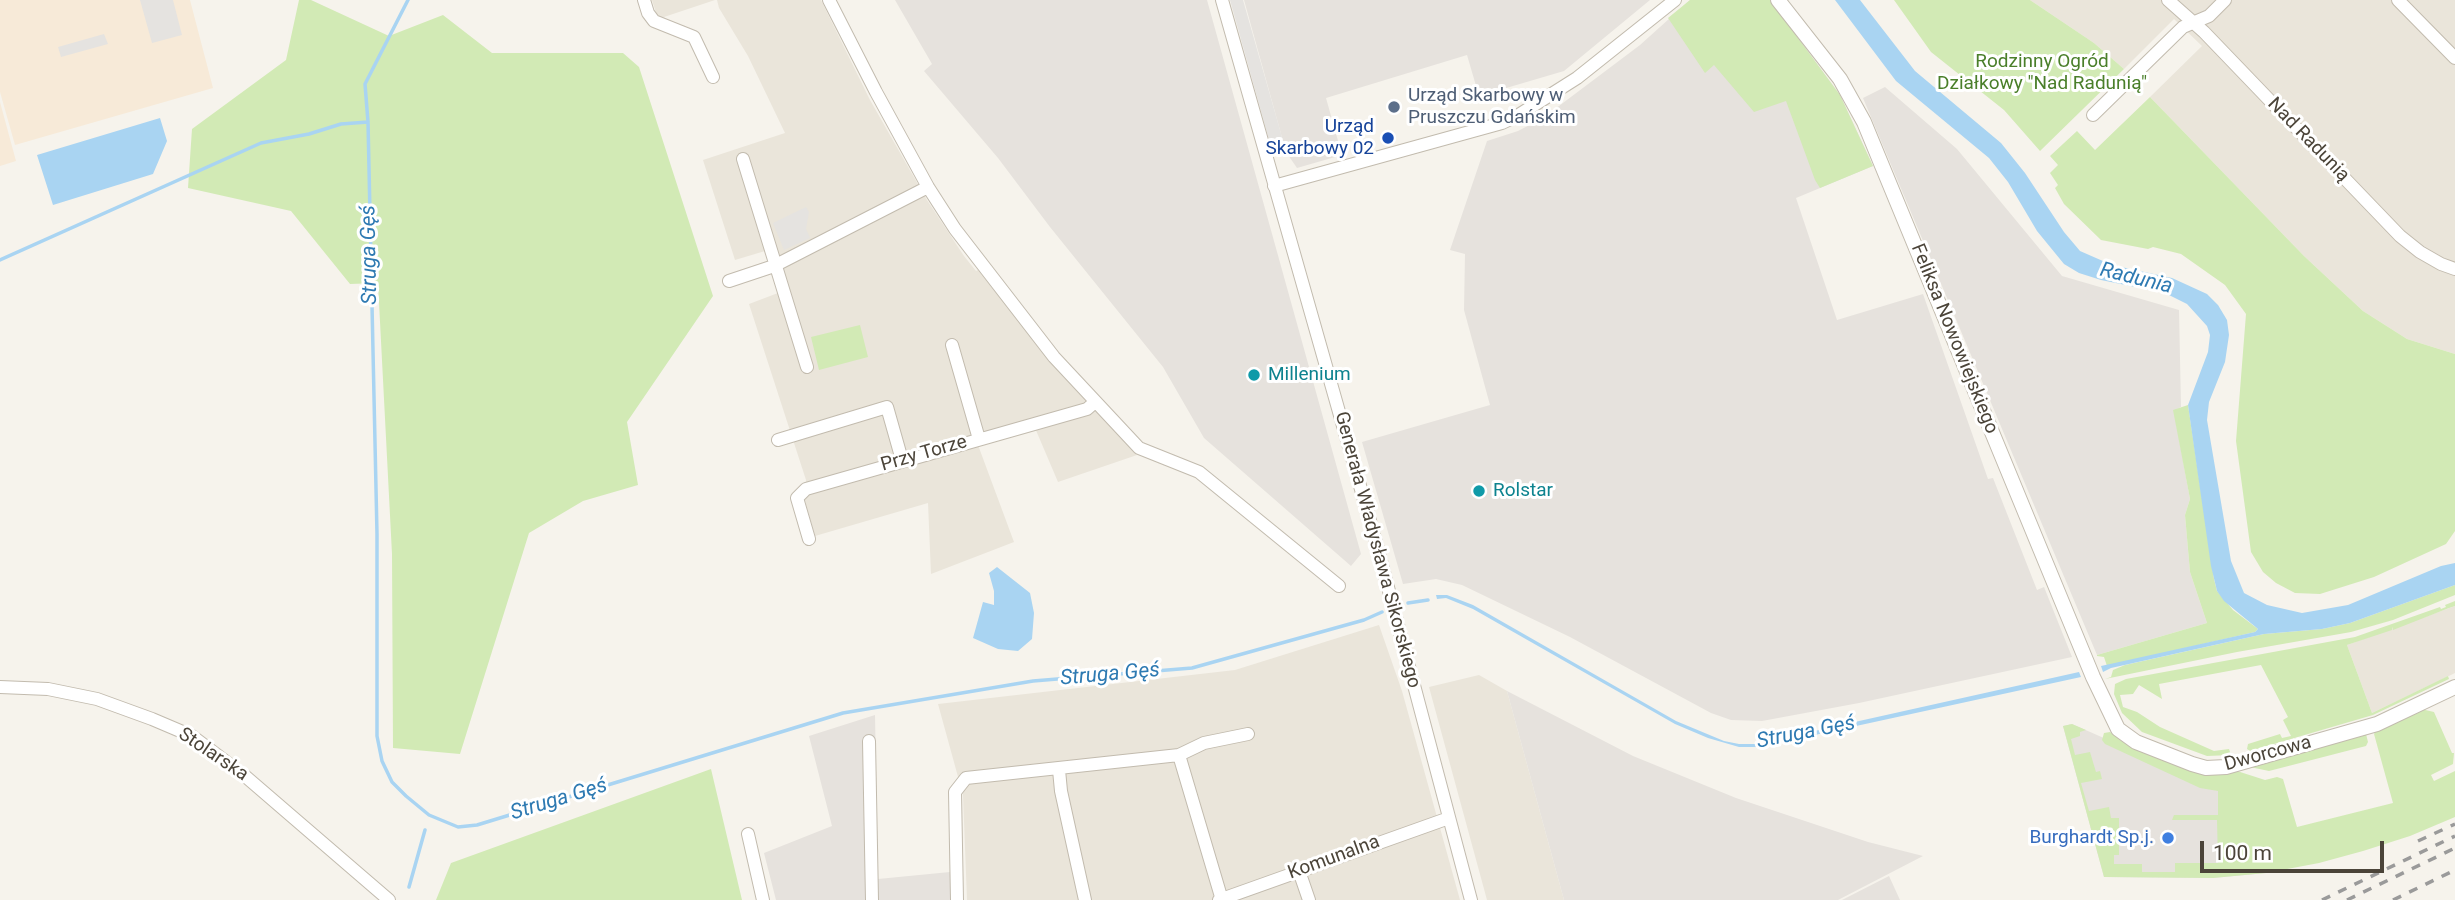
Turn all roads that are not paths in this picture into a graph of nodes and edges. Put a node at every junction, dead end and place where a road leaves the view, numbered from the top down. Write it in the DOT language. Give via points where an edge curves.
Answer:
graph roads {
  1 [pos="644,0"];
  2 [pos="830,0"];
  3 [pos="1222,0"];
  4 [pos="1675,0"];
  5 [pos="1778,0"];
  6 [pos="2168,0"];
  7 [pos="2225,0"];
  8 [pos="2398,0"];
  9 [pos="2193,22"];
  10 [pos="2455,58"];
  11 [pos="713,77"];
  12 [pos="2093,115"];
  13 [pos="743,159"];
  14 [pos="1274,186"];
  15 [pos="928,187"];
  16 [pos="774,266"];
  17 [pos="2455,269"];
  18 [pos="729,281"];
  19 [pos="952,345"];
  20 [pos="807,368"];
  21 [pos="1095,401"];
  22 [pos="979,439"];
  23 [pos="778,440"];
  24 [pos="902,460"];
  25 [pos="809,540"];
  26 [pos="1339,586"];
  27 [pos="0,687"];
  28 [pos="2455,687"];
  29 [pos="2101,694"];
  30 [pos="1248,734"];
  31 [pos="869,741"];
  32 [pos="1179,755"];
  33 [pos="1059,770"];
  34 [pos="1449,818"];
  35 [pos="747,834"];
  36 [pos="1299,871"];
  37 [pos="389,900"];
  38 [pos="763,900"];
  39 [pos="872,900"];
  40 [pos="957,900"];
  41 [pos="1085,900"];
  42 [pos="1221,900"];
  43 [pos="1309,900"];
  44 [pos="1471,900"];
  1 -- 11 [label="street" via="654,21 694,37"];
  2 -- 15 [label="street"];
  3 -- 14 [label="street, Generała Władysława Sikorskiego"];
  4 -- 14 [label="street" via="1577,78 1502,123"];
  5 -- 29 [label="street, Feliksa Nowowiejskiego" via="1840,79 1864,122"];
  6 -- 9 [label="street, Nad Radunią"];
  7 -- 9 [label="street" via="2209,16"];
  8 -- 10 [label="street"];
  9 -- 12 [label="street"];
  9 -- 17 [label="street, Nad Radunią" via="2400,236"];
  13 -- 16 [label="street"];
  14 -- 34 [label="street, Generała Władysława Sikorskiego"];
  15 -- 16 [label="street"];
  15 -- 21 [label="street" via="1020,316"];
  16 -- 18 [label="street"];
  16 -- 20 [label="street"];
  19 -- 22 [label="street"];
  21 -- 22 [label="street, Przy Torze" via="1087,409"];
  21 -- 26 [label="street" via="1139,448 1199,472"];
  22 -- 24 [label="street, Przy Torze"];
  23 -- 24 [label="street" via="887,407"];
  24 -- 25 [label="street, Przy Torze" via="806,489 797,498"];
  27 -- 37 [label="street, Stolarska" via="48,689 97,699 192,736 246,776"];
  28 -- 29 [label="street, Dworcowa" via="2377,724 2214,768 2192,764 2126,736"];
  30 -- 32 [label="street" via="1204,743"];
  31 -- 39 [label="street"];
  32 -- 33 [label="street"];
  32 -- 42 [label="street"];
  33 -- 40 [label="street" via="966,778 954,792"];
  33 -- 41 [label="street"];
  34 -- 36 [label="street, Komunalna"];
  34 -- 44 [label="street, Generała Władysława Sikorskiego"];
  35 -- 38 [label="street"];
  36 -- 42 [label="street, Komunalna"];
  36 -- 43 [label="street"];
}
